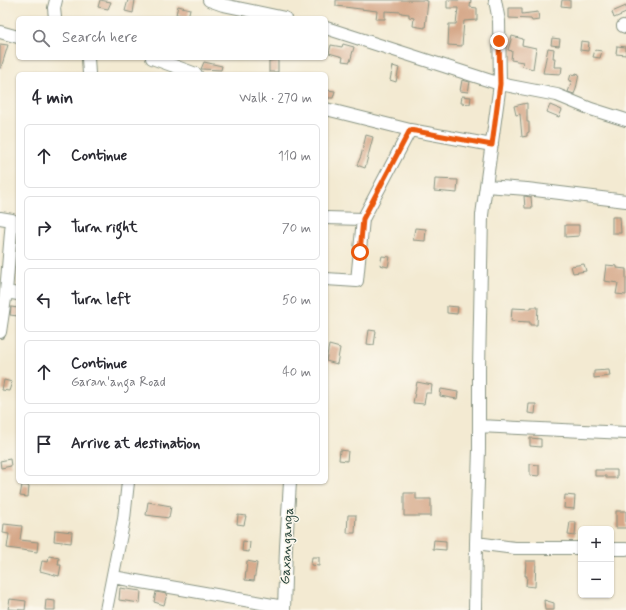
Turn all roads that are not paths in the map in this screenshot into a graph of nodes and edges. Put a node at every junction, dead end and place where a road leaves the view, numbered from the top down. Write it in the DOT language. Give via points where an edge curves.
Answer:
graph roads {
  1 [pos="56,0"];
  2 [pos="209,0"];
  3 [pos="495,0"];
  4 [pos="55,16"];
  5 [pos="275,16"];
  6 [pos="328,29"];
  7 [pos="0,32"];
  8 [pos="16,36"];
  9 [pos="88,60"];
  10 [pos="158,60"];
  11 [pos="90,72"];
  12 [pos="190,72"];
  13 [pos="500,84"];
  14 [pos="328,110"];
  15 [pos="626,120"];
  16 [pos="410,130"];
  17 [pos="492,145"];
  18 [pos="486,186"];
  19 [pos="626,201"];
  20 [pos="0,218"];
  21 [pos="328,218"];
  22 [pos="363,219"];
  23 [pos="15,220"];
  24 [pos="328,279"];
  25 [pos="6,292"];
  26 [pos="16,294"];
  27 [pos="0,332"];
  28 [pos="479,426"];
  29 [pos="626,433"];
  30 [pos="128,484"];
  31 [pos="290,484"];
  32 [pos="476,543"];
  33 [pos="578,548"];
  34 [pos="614,549"];
  35 [pos="626,549"];
  36 [pos="113,577"];
  37 [pos="284,608"];
  38 [pos="106,610"];
  39 [pos="475,610"];
  1 -- 4 [label="street"];
  2 -- 5 [label="street"];
  3 -- 13 [label="street" via="499,21"];
  6 -- 13 [label="street"];
  7 -- 8 [label="street"];
  9 -- 11 [label="street"];
  10 -- 12 [label="street"];
  13 -- 15 [label="street" via="557,95"];
  13 -- 17 [label="street"];
  14 -- 16 [label="street"];
  16 -- 17 [label="street"];
  16 -- 22 [label="street"];
  17 -- 18 [label="street"];
  18 -- 19 [label="street"];
  18 -- 28 [label="street" via="481,242"];
  20 -- 23 [label="street"];
  21 -- 22 [label="street"];
  22 -- 24 [label="street" via="357,281"];
  23 -- 25 [label="street"];
  25 -- 26 [label="street"];
  25 -- 27 [label="street"];
  28 -- 29 [label="street"];
  28 -- 32 [label="street"];
  30 -- 36 [label="street"];
  31 -- 37 [label="street, Gaxanganga"];
  32 -- 33 [label="street" via="515,548"];
  32 -- 39 [label="street"];
  34 -- 35 [label="street"];
  36 -- 37 [label="street"];
  36 -- 38 [label="street"];
}
